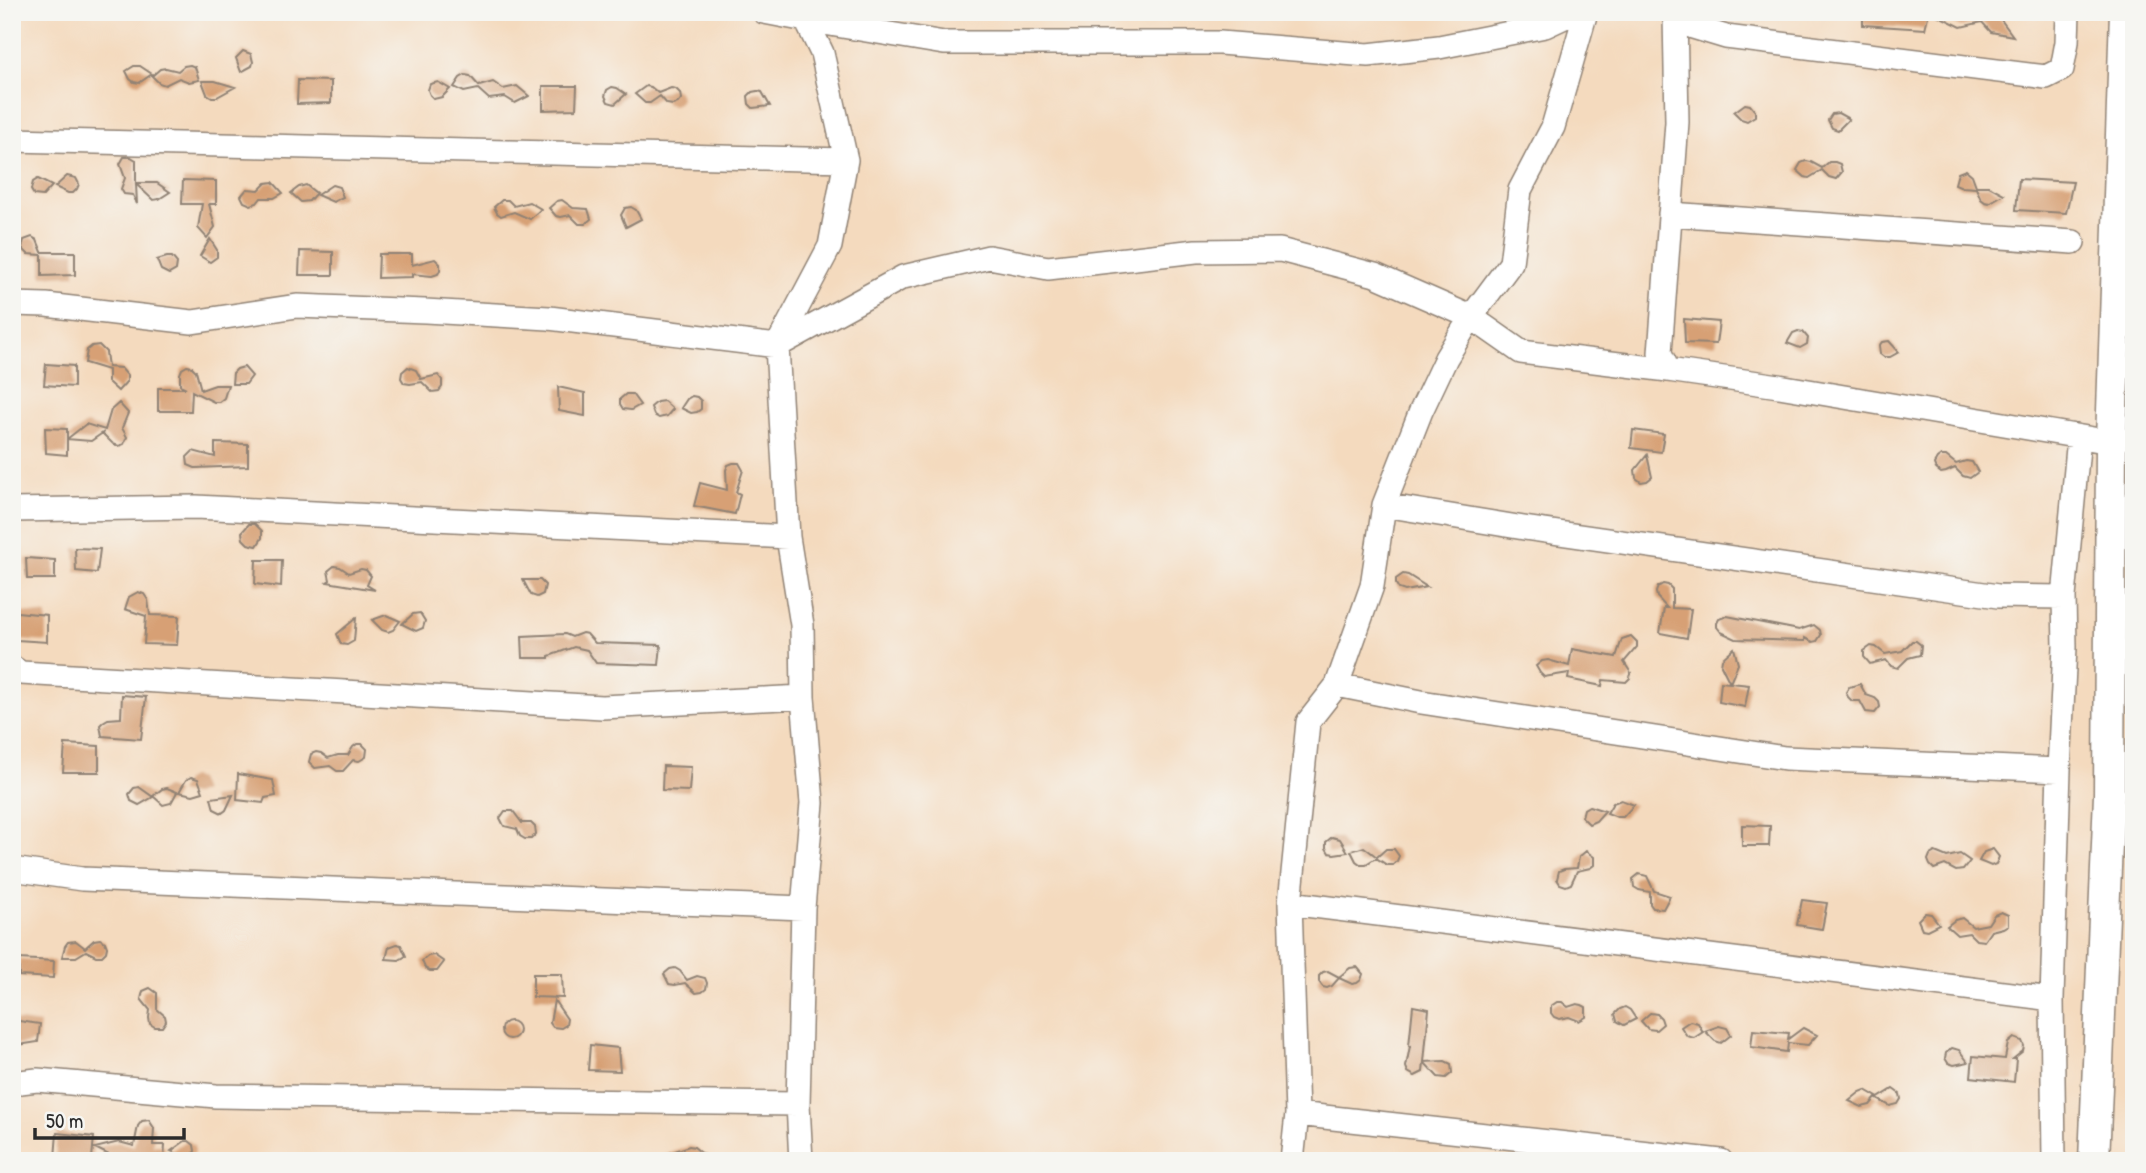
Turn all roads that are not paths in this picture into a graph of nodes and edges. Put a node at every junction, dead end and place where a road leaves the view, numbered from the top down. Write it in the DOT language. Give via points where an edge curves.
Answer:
graph roads {
  1 [pos="764,12"];
  2 [pos="1575,12"];
  3 [pos="1586,12"];
  4 [pos="2068,12"];
  5 [pos="2125,12"];
  6 [pos="1675,13"];
  7 [pos="1543,19"];
  8 [pos="806,20"];
  9 [pos="12,140"];
  10 [pos="846,160"];
  11 [pos="2126,187"];
  12 [pos="1670,214"];
  13 [pos="2073,243"];
  14 [pos="12,304"];
  15 [pos="1471,317"];
  16 [pos="777,346"];
  17 [pos="1668,370"];
  18 [pos="2080,437"];
  19 [pos="2111,442"];
  20 [pos="1384,505"];
  21 [pos="12,510"];
  22 [pos="788,537"];
  23 [pos="2064,597"];
  24 [pos="12,667"];
  25 [pos="1337,685"];
  26 [pos="803,697"];
  27 [pos="2059,770"];
  28 [pos="12,869"];
  29 [pos="1290,903"];
  30 [pos="803,908"];
  31 [pos="2052,999"];
  32 [pos="12,1083"];
  33 [pos="798,1104"];
  34 [pos="1297,1114"];
  35 [pos="1657,1157"];
  36 [pos="801,1161"];
  37 [pos="1292,1161"];
  38 [pos="1721,1161"];
  39 [pos="2054,1161"];
  40 [pos="2094,1161"];
  1 -- 8 [label="street"];
  2 -- 7 [label="street"];
  3 -- 15 [label="street" via="1553,127 1520,190 1511,263"];
  4 -- 6 [label="street" via="2062,69 2046,77 1726,37 1693,27"];
  5 -- 11 [label="street"];
  6 -- 12 [label="street" via="1677,122"];
  7 -- 8 [label="street" via="1438,47 1368,55 1220,43 944,43"];
  8 -- 10 [label="street" via="822,53"];
  9 -- 10 [label="street"];
  10 -- 16 [label="street" via="830,246"];
  11 -- 19 [label="street"];
  12 -- 13 [label="street"];
  12 -- 17 [label="street" via="1660,353"];
  14 -- 16 [label="street" via="192,322 297,306 425,311 549,318"];
  15 -- 16 [label="street" via="1375,275 1280,250 1196,251 1048,268 989,257 903,278"];
  15 -- 17 [label="street" via="1521,352"];
  15 -- 20 [label="street" via="1421,411"];
  16 -- 22 [label="street"];
  17 -- 18 [label="street"];
  18 -- 19 [label="street"];
  18 -- 23 [label="street"];
  19 -- 40 [label="street" via="2109,795"];
  20 -- 23 [label="street" via="1998,596"];
  20 -- 25 [label="street" via="1372,586"];
  21 -- 22 [label="street" via="196,507"];
  22 -- 26 [label="street" via="802,625"];
  23 -- 27 [label="street"];
  24 -- 26 [label="street" via="21,673 602,707"];
  25 -- 27 [label="street" via="1785,758"];
  25 -- 29 [label="street" via="1308,722"];
  26 -- 30 [label="street" via="812,803"];
  27 -- 31 [label="street"];
  28 -- 30 [label="street" via="82,879"];
  29 -- 31 [label="street"];
  29 -- 34 [label="street"];
  30 -- 33 [label="street"];
  31 -- 39 [label="street"];
  32 -- 33 [label="street" via="37,1080 216,1096"];
  33 -- 36 [label="street"];
  34 -- 35 [label="street"];
  34 -- 37 [label="street"];
  35 -- 38 [label="street"];
}
